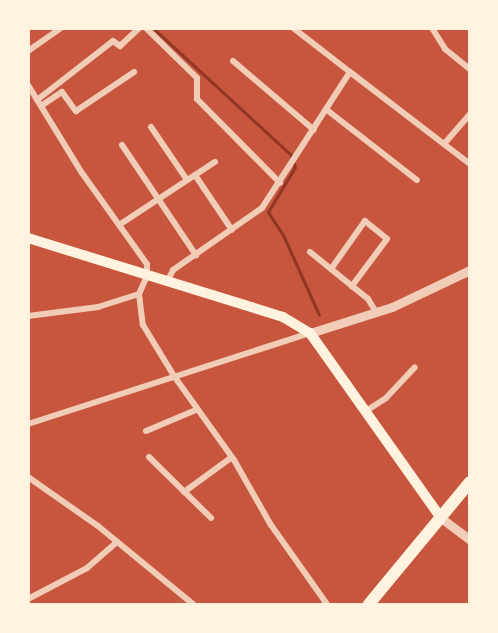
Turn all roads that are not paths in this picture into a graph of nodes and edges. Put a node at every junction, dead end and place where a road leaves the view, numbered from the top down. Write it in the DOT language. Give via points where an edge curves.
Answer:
graph roads {
  1 [pos="61,28"];
  2 [pos="139,28"];
  3 [pos="146,28"];
  4 [pos="293,28"];
  5 [pos="432,28"];
  6 [pos="301,31"];
  7 [pos="28,51"];
  8 [pos="233,61"];
  9 [pos="470,69"];
  10 [pos="134,72"];
  11 [pos="350,72"];
  12 [pos="28,85"];
  13 [pos="37,100"];
  14 [pos="41,106"];
  15 [pos="327,110"];
  16 [pos="470,114"];
  17 [pos="152,127"];
  18 [pos="314,130"];
  19 [pos="444,144"];
  20 [pos="122,145"];
  21 [pos="214,162"];
  22 [pos="470,164"];
  23 [pos="195,175"];
  24 [pos="187,180"];
  25 [pos="417,180"];
  26 [pos="280,183"];
  27 [pos="159,199"];
  28 [pos="119,225"];
  29 [pos="232,231"];
  30 [pos="28,238"];
  31 [pos="310,252"];
  32 [pos="196,255"];
  33 [pos="331,270"];
  34 [pos="470,270"];
  35 [pos="147,276"];
  36 [pos="167,282"];
  37 [pos="352,286"];
  38 [pos="139,294"];
  39 [pos="376,312"];
  40 [pos="28,316"];
  41 [pos="310,333"];
  42 [pos="415,367"];
  43 [pos="174,376"];
  44 [pos="198,409"];
  45 [pos="366,411"];
  46 [pos="28,424"];
  47 [pos="146,431"];
  48 [pos="149,457"];
  49 [pos="232,457"];
  50 [pos="28,477"];
  51 [pos="470,482"];
  52 [pos="184,492"];
  53 [pos="211,518"];
  54 [pos="441,518"];
  55 [pos="470,540"];
  56 [pos="117,542"];
  57 [pos="28,598"];
  58 [pos="193,604"];
  59 [pos="327,604"];
  60 [pos="369,604"];
  1 -- 7 [label="street"];
  2 -- 13 [label="street" via="120,45 113,41"];
  3 -- 26 [label="street" via="197,78 197,99"];
  4 -- 6 [label="street"];
  5 -- 9 [label="street" via="445,48"];
  6 -- 11 [label="street"];
  8 -- 18 [label="street"];
  10 -- 14 [label="street" via="76,111 62,92"];
  11 -- 15 [label="street"];
  11 -- 19 [label="street"];
  12 -- 13 [label="street"];
  13 -- 14 [label="street"];
  14 -- 28 [label="street"];
  15 -- 18 [label="street"];
  15 -- 25 [label="street"];
  16 -- 19 [label="street"];
  17 -- 24 [label="street"];
  18 -- 26 [label="street"];
  19 -- 22 [label="street"];
  20 -- 27 [label="street"];
  21 -- 23 [label="street"];
  23 -- 24 [label="street"];
  23 -- 29 [label="street"];
  24 -- 27 [label="street"];
  26 -- 29 [label="street" via="262,208"];
  27 -- 28 [label="street"];
  27 -- 32 [label="street"];
  28 -- 35 [label="street" via="147,264"];
  29 -- 32 [label="street"];
  30 -- 35 [label="main road"];
  31 -- 33 [label="street"];
  32 -- 36 [label="street" via="173,270"];
  33 -- 37 [label="street"];
  33 -- 37 [label="street" via="365,221 387,239"];
  34 -- 39 [label="street"];
  35 -- 36 [label="main road"];
  35 -- 38 [label="street"];
  36 -- 41 [label="main road" via="283,317"];
  37 -- 39 [label="street"];
  38 -- 40 [label="street" via="98,307"];
  38 -- 43 [label="street" via="143,325"];
  39 -- 41 [label="street"];
  41 -- 43 [label="street"];
  41 -- 45 [label="main road"];
  42 -- 45 [label="street" via="386,398"];
  43 -- 44 [label="street"];
  43 -- 46 [label="street"];
  44 -- 47 [label="street"];
  44 -- 49 [label="street"];
  45 -- 54 [label="main road"];
  48 -- 52 [label="street"];
  49 -- 52 [label="street"];
  49 -- 59 [label="street" via="271,525"];
  50 -- 56 [label="street"];
  51 -- 54 [label="highway"];
  52 -- 53 [label="street"];
  54 -- 55 [label="street"];
  54 -- 60 [label="highway"];
  56 -- 57 [label="street" via="87,568"];
  56 -- 58 [label="street"];
}
